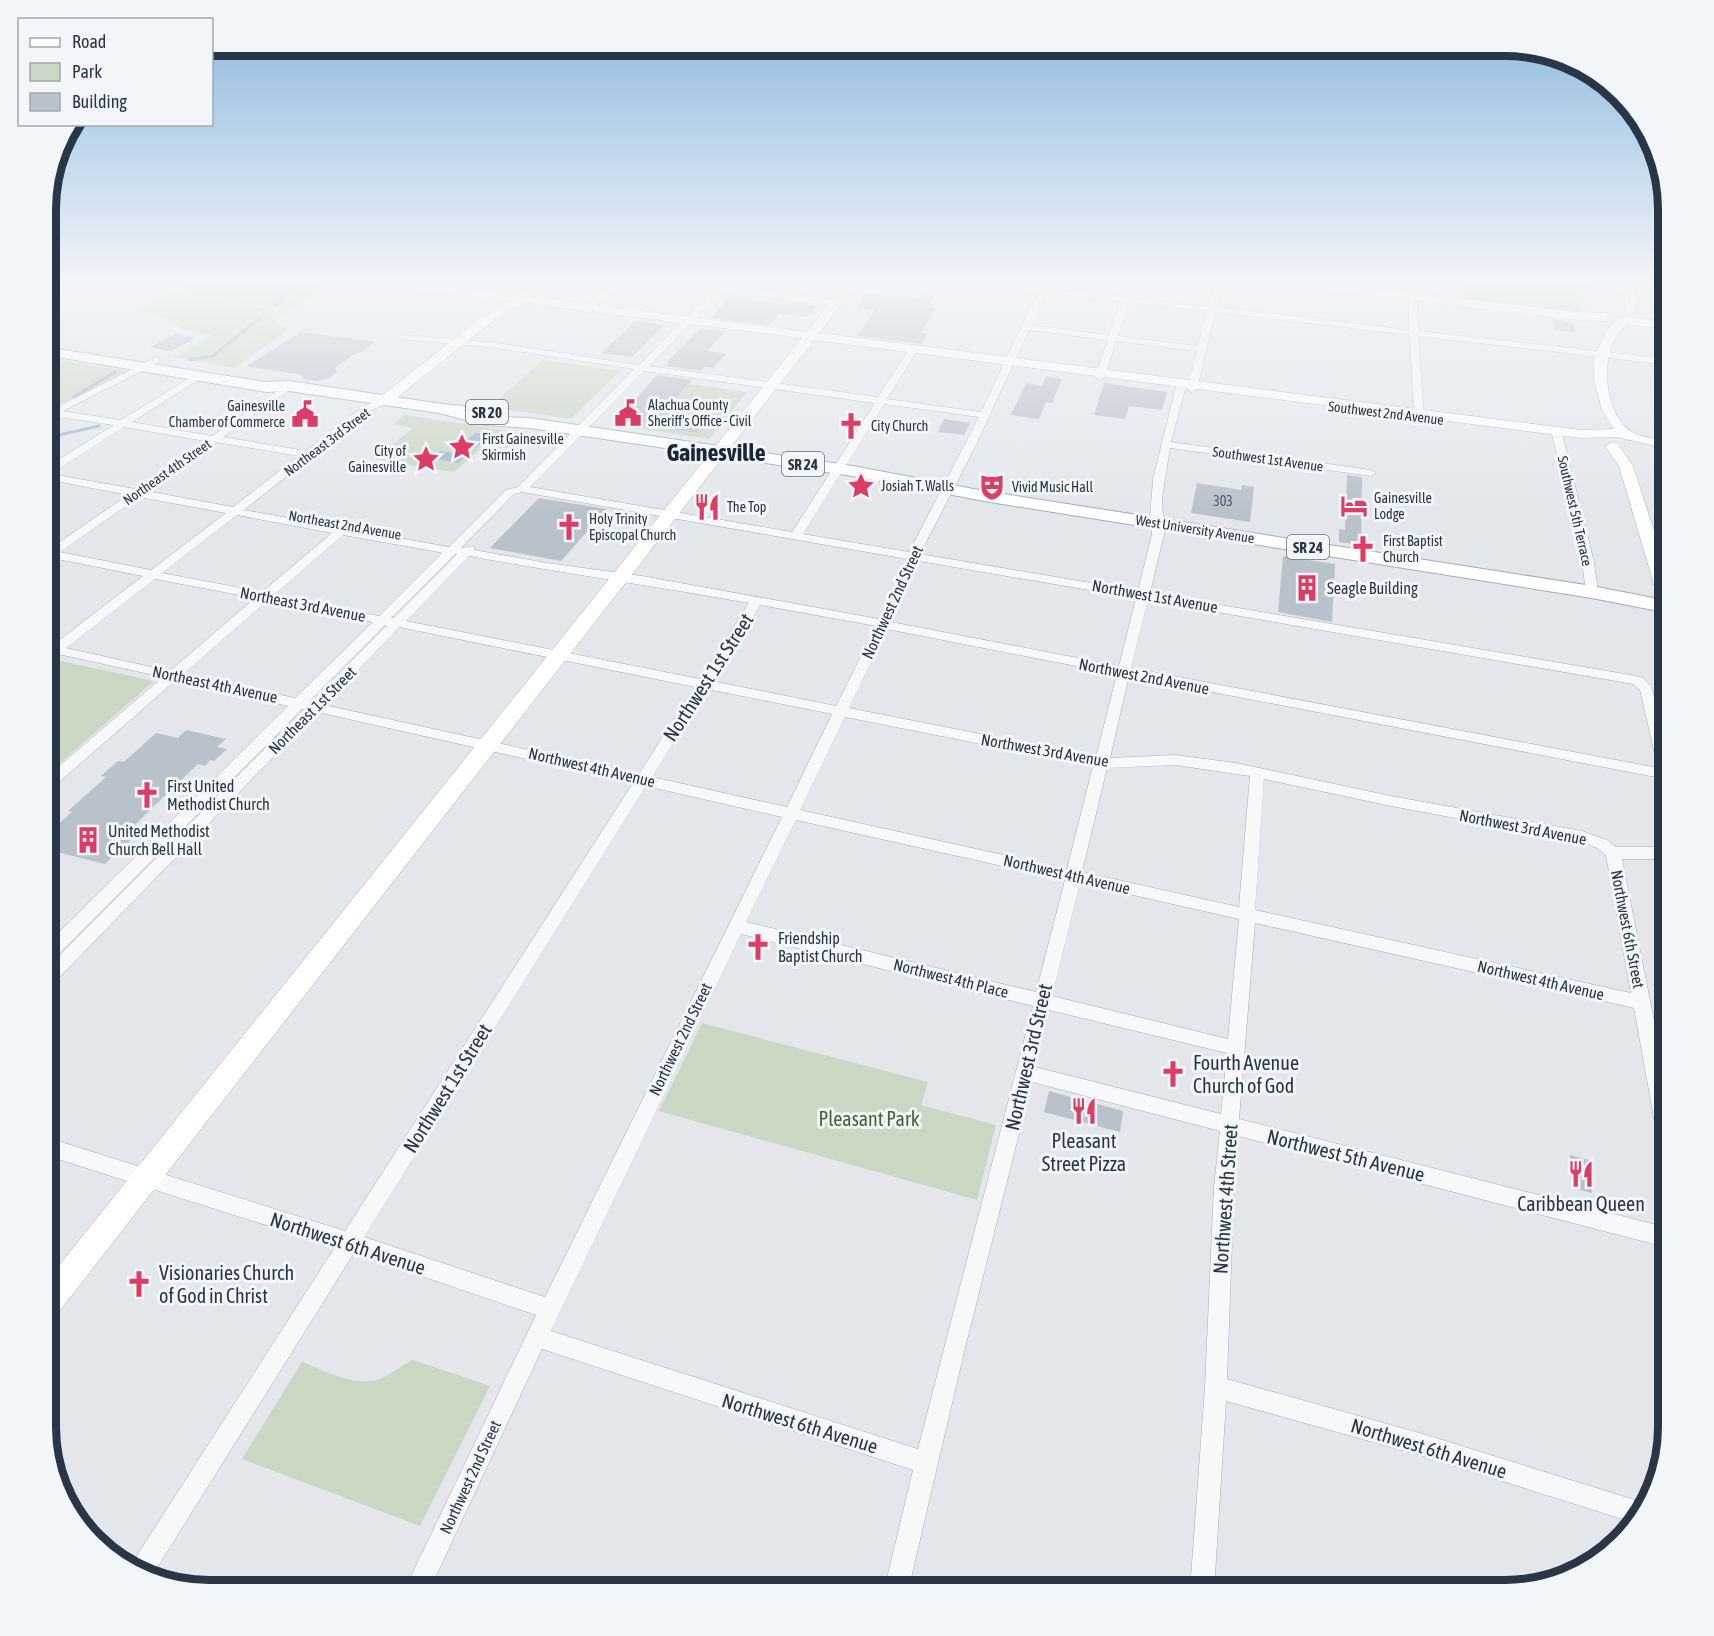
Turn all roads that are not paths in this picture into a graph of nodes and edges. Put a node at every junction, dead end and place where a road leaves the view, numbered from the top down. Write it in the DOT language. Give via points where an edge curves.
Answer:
graph roads {
  1 [pos="97,357"];
  2 [pos="117,357"];
  3 [pos="438,357"];
  4 [pos="567,357"];
  5 [pos="652,357"];
  6 [pos="795,357"];
  7 [pos="908,357"];
  8 [pos="953,357"];
  9 [pos="965,357"];
  10 [pos="1011,357"];
  11 [pos="1107,357"];
  12 [pos="1199,357"];
  13 [pos="1415,357"];
  14 [pos="1607,357"];
  15 [pos="1632,357"];
  16 [pos="1658,361"];
  17 [pos="1008,363"];
  18 [pos="151,364"];
  19 [pos="642,368"];
  20 [pos="1101,374"];
  21 [pos="198,376"];
  22 [pos="288,386"];
  23 [pos="773,386"];
  24 [pos="1187,386"];
  25 [pos="384,401"];
  26 [pos="881,401"];
  27 [pos="56,410"];
  28 [pos="56,414"];
  29 [pos="984,415"];
  30 [pos="1419,415"];
  31 [pos="1611,418"];
  32 [pos="123,424"];
  33 [pos="580,430"];
  34 [pos="1556,432"];
  35 [pos="214,439"];
  36 [pos="1607,439"];
  37 [pos="1631,442"];
  38 [pos="1166,444"];
  39 [pos="1658,444"];
  40 [pos="1658,448"];
  41 [pos="721,451"];
  42 [pos="308,455"];
  43 [pos="320,457"];
  44 [pos="1626,466"];
  45 [pos="56,467"];
  46 [pos="838,469"];
  47 [pos="1371,473"];
  48 [pos="56,476"];
  49 [pos="522,489"];
  50 [pos="946,489"];
  51 [pos="137,493"];
  52 [pos="240,510"];
  53 [pos="671,514"];
  54 [pos="1156,523"];
  55 [pos="343,528"];
  56 [pos="796,535"];
  57 [pos="56,549"];
  58 [pos="459,549"];
  59 [pos="914,555"];
  60 [pos="56,557"];
  61 [pos="1658,570"];
  62 [pos="152,574"];
  63 [pos="622,578"];
  64 [pos="1592,592"];
  65 [pos="1143,594"];
  66 [pos="265,596"];
  67 [pos="756,601"];
  68 [pos="1658,604"];
  69 [pos="383,620"];
  70 [pos="399,623"];
  71 [pos="883,624"];
  72 [pos="56,646"];
  73 [pos="56,652"];
  74 [pos="562,654"];
  75 [pos="1125,672"];
  76 [pos="173,676"];
  77 [pos="704,683"];
  78 [pos="299,703"];
  79 [pos="315,707"];
  80 [pos="841,711"];
  81 [pos="1658,737"];
  82 [pos="490,744"];
  83 [pos="1101,763"];
  84 [pos="1257,772"];
  85 [pos="1658,775"];
  86 [pos="56,777"];
  87 [pos="643,778"];
  88 [pos="214,788"];
  89 [pos="231,792"];
  90 [pos="790,812"];
  91 [pos="1658,852"];
  92 [pos="1613,854"];
  93 [pos="1072,875"];
  94 [pos="1245,913"];
  95 [pos="735,926"];
  96 [pos="58,945"];
  97 [pos="76,950"];
  98 [pos="56,970"];
  99 [pos="1041,1000"];
  100 [pos="1643,1003"];
  101 [pos="1236,1047"];
  102 [pos="1023,1072"];
  103 [pos="1658,1086"];
  104 [pos="1229,1125"];
  105 [pos="56,1150"];
  106 [pos="146,1179"];
  107 [pos="1658,1236"];
  108 [pos="349,1242"];
  109 [pos="56,1293"];
  110 [pos="550,1309"];
  111 [pos="537,1337"];
  112 [pos="1216,1387"];
  113 [pos="927,1463"];
  114 [pos="1634,1511"];
  115 [pos="144,1566"];
  116 [pos="421,1580"];
  117 [pos="899,1580"];
  118 [pos="1203,1580"];
  1 -- 18 [label="main road, SR 20"];
  2 -- 18 [label="main road, SR 20"];
  3 -- 25 [label="street"];
  4 -- 19 [label="street"];
  5 -- 19 [label="street, Northeast 1st Street"];
  6 -- 23 [label="street"];
  7 -- 26 [label="street"];
  8 -- 17 [label="street, Southwest 2nd Avenue"];
  9 -- 17 [label="street"];
  10 -- 17 [label="street, Northwest 2nd Street"];
  11 -- 20 [label="street"];
  12 -- 24 [label="street, Northwest 3rd Street"];
  13 -- 30 [label="street"];
  14 -- 31 [label="street" via="1609,379 1603,386"];
  15 -- 16 [label="street"];
  17 -- 20 [label="street, Southwest 2nd Avenue"];
  17 -- 29 [label="street, Northwest 2nd Street"];
  18 -- 21 [label="main road, SR 20"];
  18 -- 22 [label="main road, SR 20" via="276,380"];
  18 -- 27 [label="street"];
  19 -- 23 [label="street"];
  19 -- 33 [label="street, Northeast 1st Street"];
  20 -- 24 [label="street, Southwest 2nd Avenue"];
  21 -- 22 [label="main road, SR 20" via="266,387"];
  21 -- 32 [label="street"];
  22 -- 25 [label="main road, SR 20"];
  22 -- 35 [label="street, Northeast 4th Street"];
  23 -- 26 [label="street"];
  23 -- 41 [label="street"];
  24 -- 30 [label="street, Southwest 2nd Avenue"];
  24 -- 38 [label="street, Northwest 3rd Street"];
  25 -- 33 [label="main road, SR 20" via="489,421"];
  25 -- 42 [label="street, Northeast 3rd Street"];
  25 -- 43 [label="street, Northeast 3rd Street" via="381,410"];
  26 -- 29 [label="street"];
  26 -- 46 [label="street"];
  28 -- 32 [label="street"];
  29 -- 50 [label="street, Northwest 2nd Street"];
  30 -- 34 [label="street, Southwest 2nd Avenue"];
  31 -- 36 [label="street"];
  31 -- 37 [label="street"];
  32 -- 35 [label="street"];
  32 -- 45 [label="street"];
  33 -- 41 [label="main road, SR 20"];
  33 -- 49 [label="street, Northeast 1st Street"];
  34 -- 36 [label="street, Southwest 2nd Avenue"];
  34 -- 64 [label="street, Southwest 5th Terrace"];
  35 -- 42 [label="street"];
  35 -- 51 [label="street, Northeast 4th Street"];
  36 -- 37 [label="street, Southwest 2nd Avenue"];
  36 -- 44 [label="street"];
  37 -- 39 [label="street"];
  37 -- 40 [label="street"];
  37 -- 44 [label="street"];
  38 -- 47 [label="street, Southwest 1st Avenue"];
  38 -- 54 [label="street, Northwest 3rd Street"];
  41 -- 46 [label="main road, West University Avenue / SR 24"];
  41 -- 53 [label="street"];
  42 -- 43 [label="street"];
  42 -- 52 [label="street, Northeast 3rd Street"];
  43 -- 52 [label="street, Northeast 3rd Street" via="260,504"];
  44 -- 61 [label="street"];
  46 -- 50 [label="main road, West University Avenue / SR 24"];
  46 -- 56 [label="street"];
  48 -- 51 [label="street, Northeast 2nd Avenue"];
  49 -- 53 [label="street, Northwest 1st Avenue"];
  49 -- 58 [label="street, Northeast 1st Street" via="523,495"];
  50 -- 54 [label="main road, West University Avenue / SR 24"];
  50 -- 59 [label="street, Northwest 2nd Street"];
  51 -- 52 [label="street, Northeast 2nd Avenue"];
  51 -- 57 [label="street, Northeast 4th Street"];
  52 -- 55 [label="street, Northeast 2nd Avenue"];
  52 -- 62 [label="street, Northeast 3rd Street"];
  53 -- 56 [label="street, Northwest 1st Avenue"];
  53 -- 63 [label="street"];
  54 -- 64 [label="main road, West University Avenue / SR 24"];
  54 -- 65 [label="street, Northwest 3rd Street" via="1158,534"];
  55 -- 58 [label="street, Northeast 2nd Avenue"];
  55 -- 66 [label="street"];
  56 -- 59 [label="street, Northwest 1st Avenue"];
  58 -- 63 [label="street, Northeast 2nd Avenue"];
  58 -- 69 [label="street, Northeast 1st Street"];
  58 -- 70 [label="street, Northeast 1st Street"];
  59 -- 65 [label="street, Northwest 1st Avenue"];
  59 -- 71 [label="street, Northwest 2nd Street"];
  60 -- 62 [label="street, Northeast 3rd Avenue"];
  62 -- 66 [label="street, Northeast 3rd Avenue"];
  62 -- 72 [label="street, Northeast 3rd Street"];
  63 -- 67 [label="street, Northwest 2nd Avenue"];
  63 -- 74 [label="street"];
  64 -- 68 [label="main road, West University Avenue / SR 24"];
  65 -- 75 [label="street, Northwest 3rd Street"];
  65 -- 81 [label="street, Northwest 1st Avenue" via="1638,681 1646,689"];
  66 -- 69 [label="street, Northeast 3rd Avenue"];
  66 -- 76 [label="street"];
  67 -- 71 [label="street, Northwest 2nd Avenue"];
  67 -- 77 [label="street, Northwest 1st Street"];
  69 -- 70 [label="street, Northeast 3rd Avenue"];
  69 -- 78 [label="street, Northeast 1st Street"];
  70 -- 74 [label="street, Northeast 3rd Avenue"];
  70 -- 79 [label="street, Northeast 1st Street"];
  71 -- 75 [label="street, Northwest 2nd Avenue"];
  71 -- 80 [label="street, Northwest 2nd Street"];
  73 -- 76 [label="street, Northeast 4th Avenue"];
  74 -- 77 [label="street, Northwest 3rd Avenue"];
  74 -- 82 [label="street"];
  75 -- 83 [label="street, Northwest 3rd Street"];
  75 -- 85 [label="street, Northwest 2nd Avenue"];
  76 -- 78 [label="street, Northeast 4th Avenue"];
  76 -- 86 [label="street"];
  77 -- 80 [label="street, Northwest 3rd Avenue"];
  77 -- 87 [label="street, Northwest 1st Street"];
  78 -- 79 [label="street, Northeast 4th Avenue"];
  78 -- 88 [label="street, Northeast 1st Street"];
  79 -- 82 [label="street, Northeast 4th Avenue"];
  79 -- 89 [label="street, Northeast 1st Street"];
  80 -- 83 [label="street, Northwest 3rd Avenue"];
  80 -- 90 [label="street, Northwest 2nd Street"];
  82 -- 87 [label="street, Northwest 4th Avenue"];
  82 -- 106 [label="street"];
  83 -- 84 [label="street, Northwest 3rd Avenue" via="1175,760"];
  83 -- 93 [label="street, Northwest 3rd Street"];
  84 -- 92 [label="street, Northwest 3rd Avenue" via="1582,836 1602,844"];
  84 -- 94 [label="street, Northwest 4th Street"];
  87 -- 90 [label="street, Northwest 4th Avenue"];
  87 -- 108 [label="street, Northwest 1st Street"];
  88 -- 89 [label="street"];
  88 -- 96 [label="street, Northeast 1st Street"];
  89 -- 97 [label="street, Northeast 1st Street"];
  90 -- 93 [label="street, Northwest 4th Avenue"];
  90 -- 95 [label="street, Northwest 2nd Street"];
  91 -- 92 [label="street"];
  92 -- 100 [label="street, Northwest 6th Street"];
  93 -- 94 [label="street, Northwest 4th Avenue"];
  93 -- 99 [label="street, Northwest 3rd Street"];
  94 -- 100 [label="street, Northwest 4th Avenue"];
  94 -- 101 [label="street, Northwest 4th Street"];
  95 -- 99 [label="street, Northwest 4th Place"];
  95 -- 110 [label="street, Northwest 2nd Street"];
  96 -- 97 [label="street"];
  97 -- 98 [label="street, Northeast 1st Street"];
  99 -- 101 [label="street, Northwest 4th Place"];
  99 -- 102 [label="street, Northwest 3rd Street"];
  100 -- 103 [label="street, Northwest 6th Street"];
  101 -- 104 [label="street, Northwest 4th Street"];
  102 -- 104 [label="street, Northwest 5th Avenue"];
  102 -- 113 [label="street, Northwest 3rd Street"];
  104 -- 107 [label="street, Northwest 5th Avenue"];
  104 -- 112 [label="street, Northwest 4th Street"];
  105 -- 106 [label="street, Northwest 6th Avenue"];
  106 -- 108 [label="street, Northwest 6th Avenue"];
  106 -- 109 [label="street"];
  108 -- 110 [label="street, Northwest 6th Avenue"];
  108 -- 115 [label="street, Northwest 1st Street"];
  110 -- 111 [label="street, Northwest 2nd Street"];
  111 -- 113 [label="street, Northwest 6th Avenue"];
  111 -- 116 [label="street, Northwest 2nd Street"];
  112 -- 114 [label="street, Northwest 6th Avenue" via="1424,1445"];
  112 -- 118 [label="street, Northwest 4th Street"];
  113 -- 117 [label="street, Northwest 3rd Street"];
}
